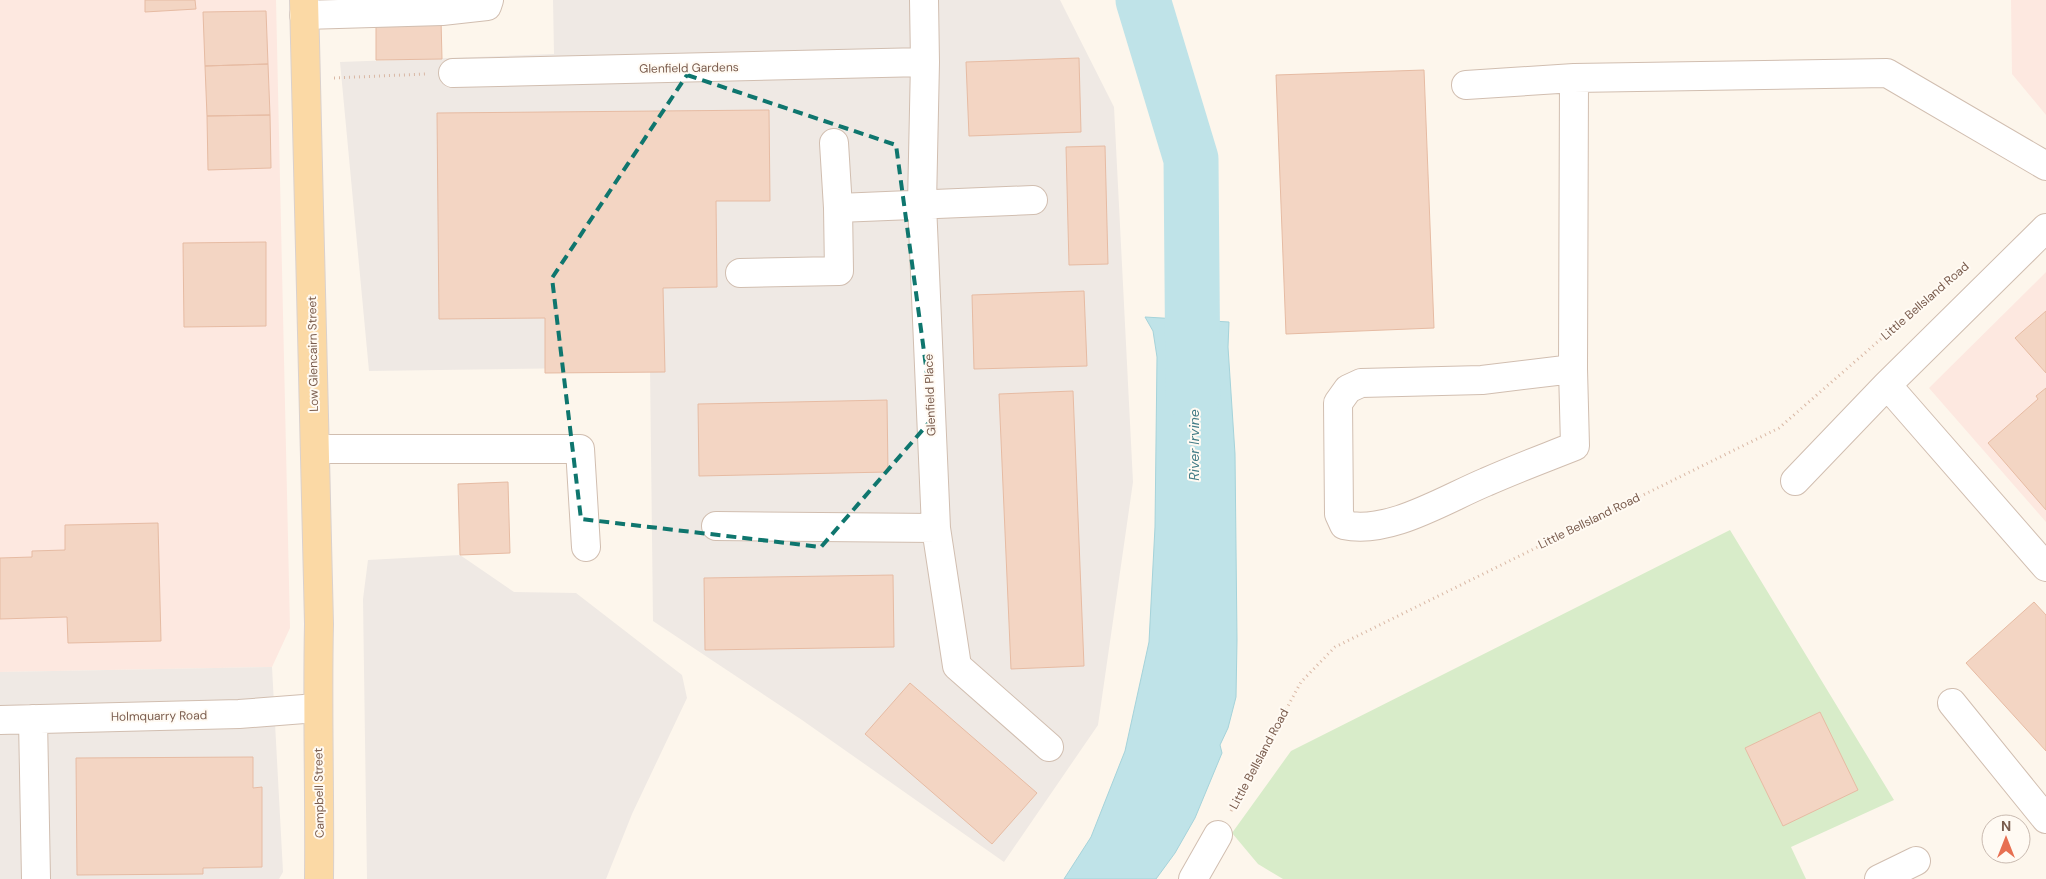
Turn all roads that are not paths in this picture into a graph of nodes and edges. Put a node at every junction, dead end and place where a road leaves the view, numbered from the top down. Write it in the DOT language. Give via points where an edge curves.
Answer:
graph roads {
  1 [pos="489,0"];
  2 [pos="924,0"];
  3 [pos="304,8"];
  4 [pos="925,62"];
  5 [pos="453,73"];
  6 [pos="1574,78"];
  7 [pos="1466,84"];
  8 [pos="834,143"];
  9 [pos="2046,166"];
  10 [pos="1033,200"];
  11 [pos="922,204"];
  12 [pos="838,208"];
  13 [pos="2046,228"];
  14 [pos="740,273"];
  15 [pos="1573,369"];
  16 [pos="1887,385"];
  17 [pos="315,449"];
  18 [pos="1795,481"];
  19 [pos="716,526"];
  20 [pos="936,528"];
  21 [pos="586,548"];
  22 [pos="2046,567"];
  23 [pos="1952,703"];
  24 [pos="317,708"];
  25 [pos="33,719"];
  26 [pos="0,720"];
  27 [pos="1049,747"];
  28 [pos="2046,819"];
  29 [pos="1218,835"];
  30 [pos="1916,861"];
  31 [pos="36,879"];
  32 [pos="319,879"];
  33 [pos="1192,879"];
  34 [pos="1879,879"];
  1 -- 3 [label="street" via="487,6 442,11"];
  2 -- 4 [label="street, Glenfield Place"];
  3 -- 17 [label="main road, Low Glencairn Street"];
  4 -- 5 [label="street, Glenfield Gardens"];
  4 -- 11 [label="street, Glenfield Place"];
  6 -- 7 [label="street"];
  6 -- 9 [label="street" via="1887,73"];
  6 -- 15 [label="street"];
  8 -- 12 [label="street"];
  10 -- 11 [label="street"];
  11 -- 12 [label="street"];
  11 -- 20 [label="street, Glenfield Place"];
  12 -- 14 [label="street" via="839,271"];
  13 -- 16 [label="street"];
  15 -- 15 [label="street" via="1482,380 1361,382 1348,389 1338,403 1339,514 1344,525 1370,527 1410,516 1575,446"];
  16 -- 18 [label="street"];
  16 -- 22 [label="street"];
  17 -- 21 [label="street" via="580,449"];
  17 -- 24 [label="main road, Low Glencairn Street" via="319,624"];
  19 -- 20 [label="street"];
  20 -- 27 [label="street, Glenfield Place" via="957,666"];
  23 -- 28 [label="street"];
  24 -- 25 [label="street, Holmquarry Road" via="240,714"];
  24 -- 32 [label="main road, Campbell Street"];
  25 -- 26 [label="street, Holmquarry Road"];
  25 -- 31 [label="street"];
  29 -- 33 [label="street"];
  30 -- 34 [label="street"];
}
